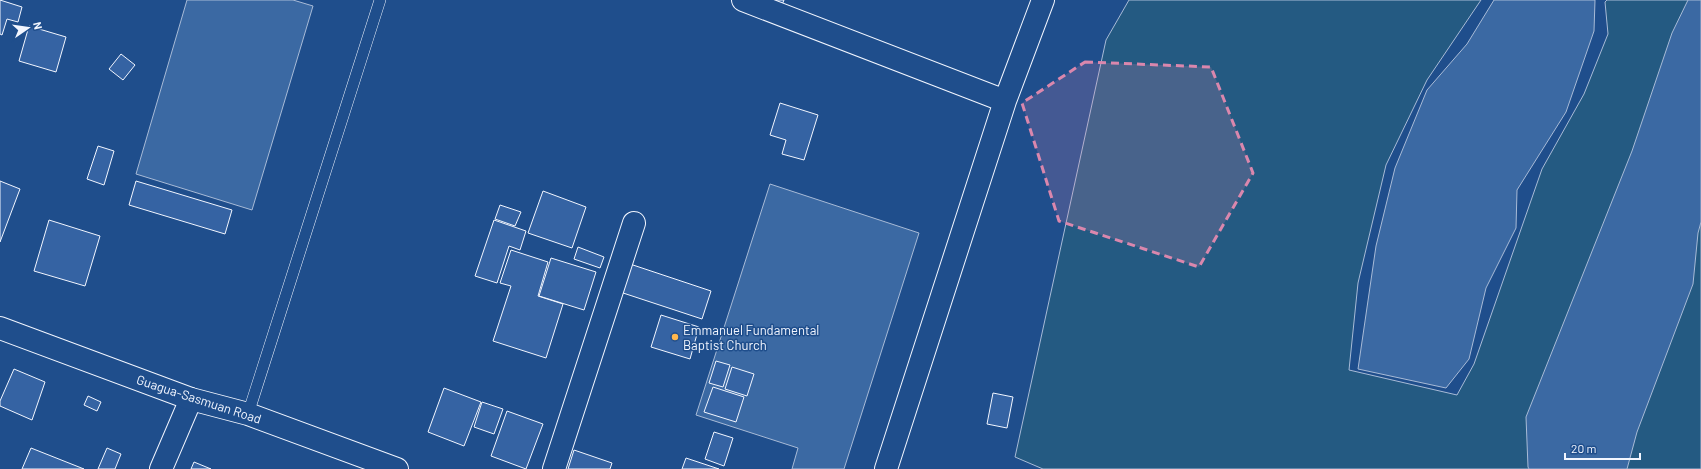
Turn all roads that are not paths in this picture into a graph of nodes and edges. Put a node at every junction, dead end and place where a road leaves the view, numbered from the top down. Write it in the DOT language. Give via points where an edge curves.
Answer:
graph roads {
  1 [pos="380,0"];
  2 [pos="743,0"];
  3 [pos="1043,0"];
  4 [pos="1005,101"];
  5 [pos="634,223"];
  6 [pos="0,328"];
  7 [pos="191,399"];
  8 [pos="248,414"];
  9 [pos="161,469"];
  10 [pos="397,469"];
  11 [pos="554,469"];
  12 [pos="886,469"];
  1 -- 8 [label="lane"];
  2 -- 4 [label="street"];
  3 -- 4 [label="street"];
  4 -- 12 [label="street"];
  5 -- 11 [label="street"];
  6 -- 7 [label="street, Guagua-Sasmuan Road"];
  7 -- 8 [label="street, Guagua-Sasmuan Road"];
  7 -- 9 [label="street"];
  8 -- 10 [label="street, Guagua-Sasmuan Road"];
}
